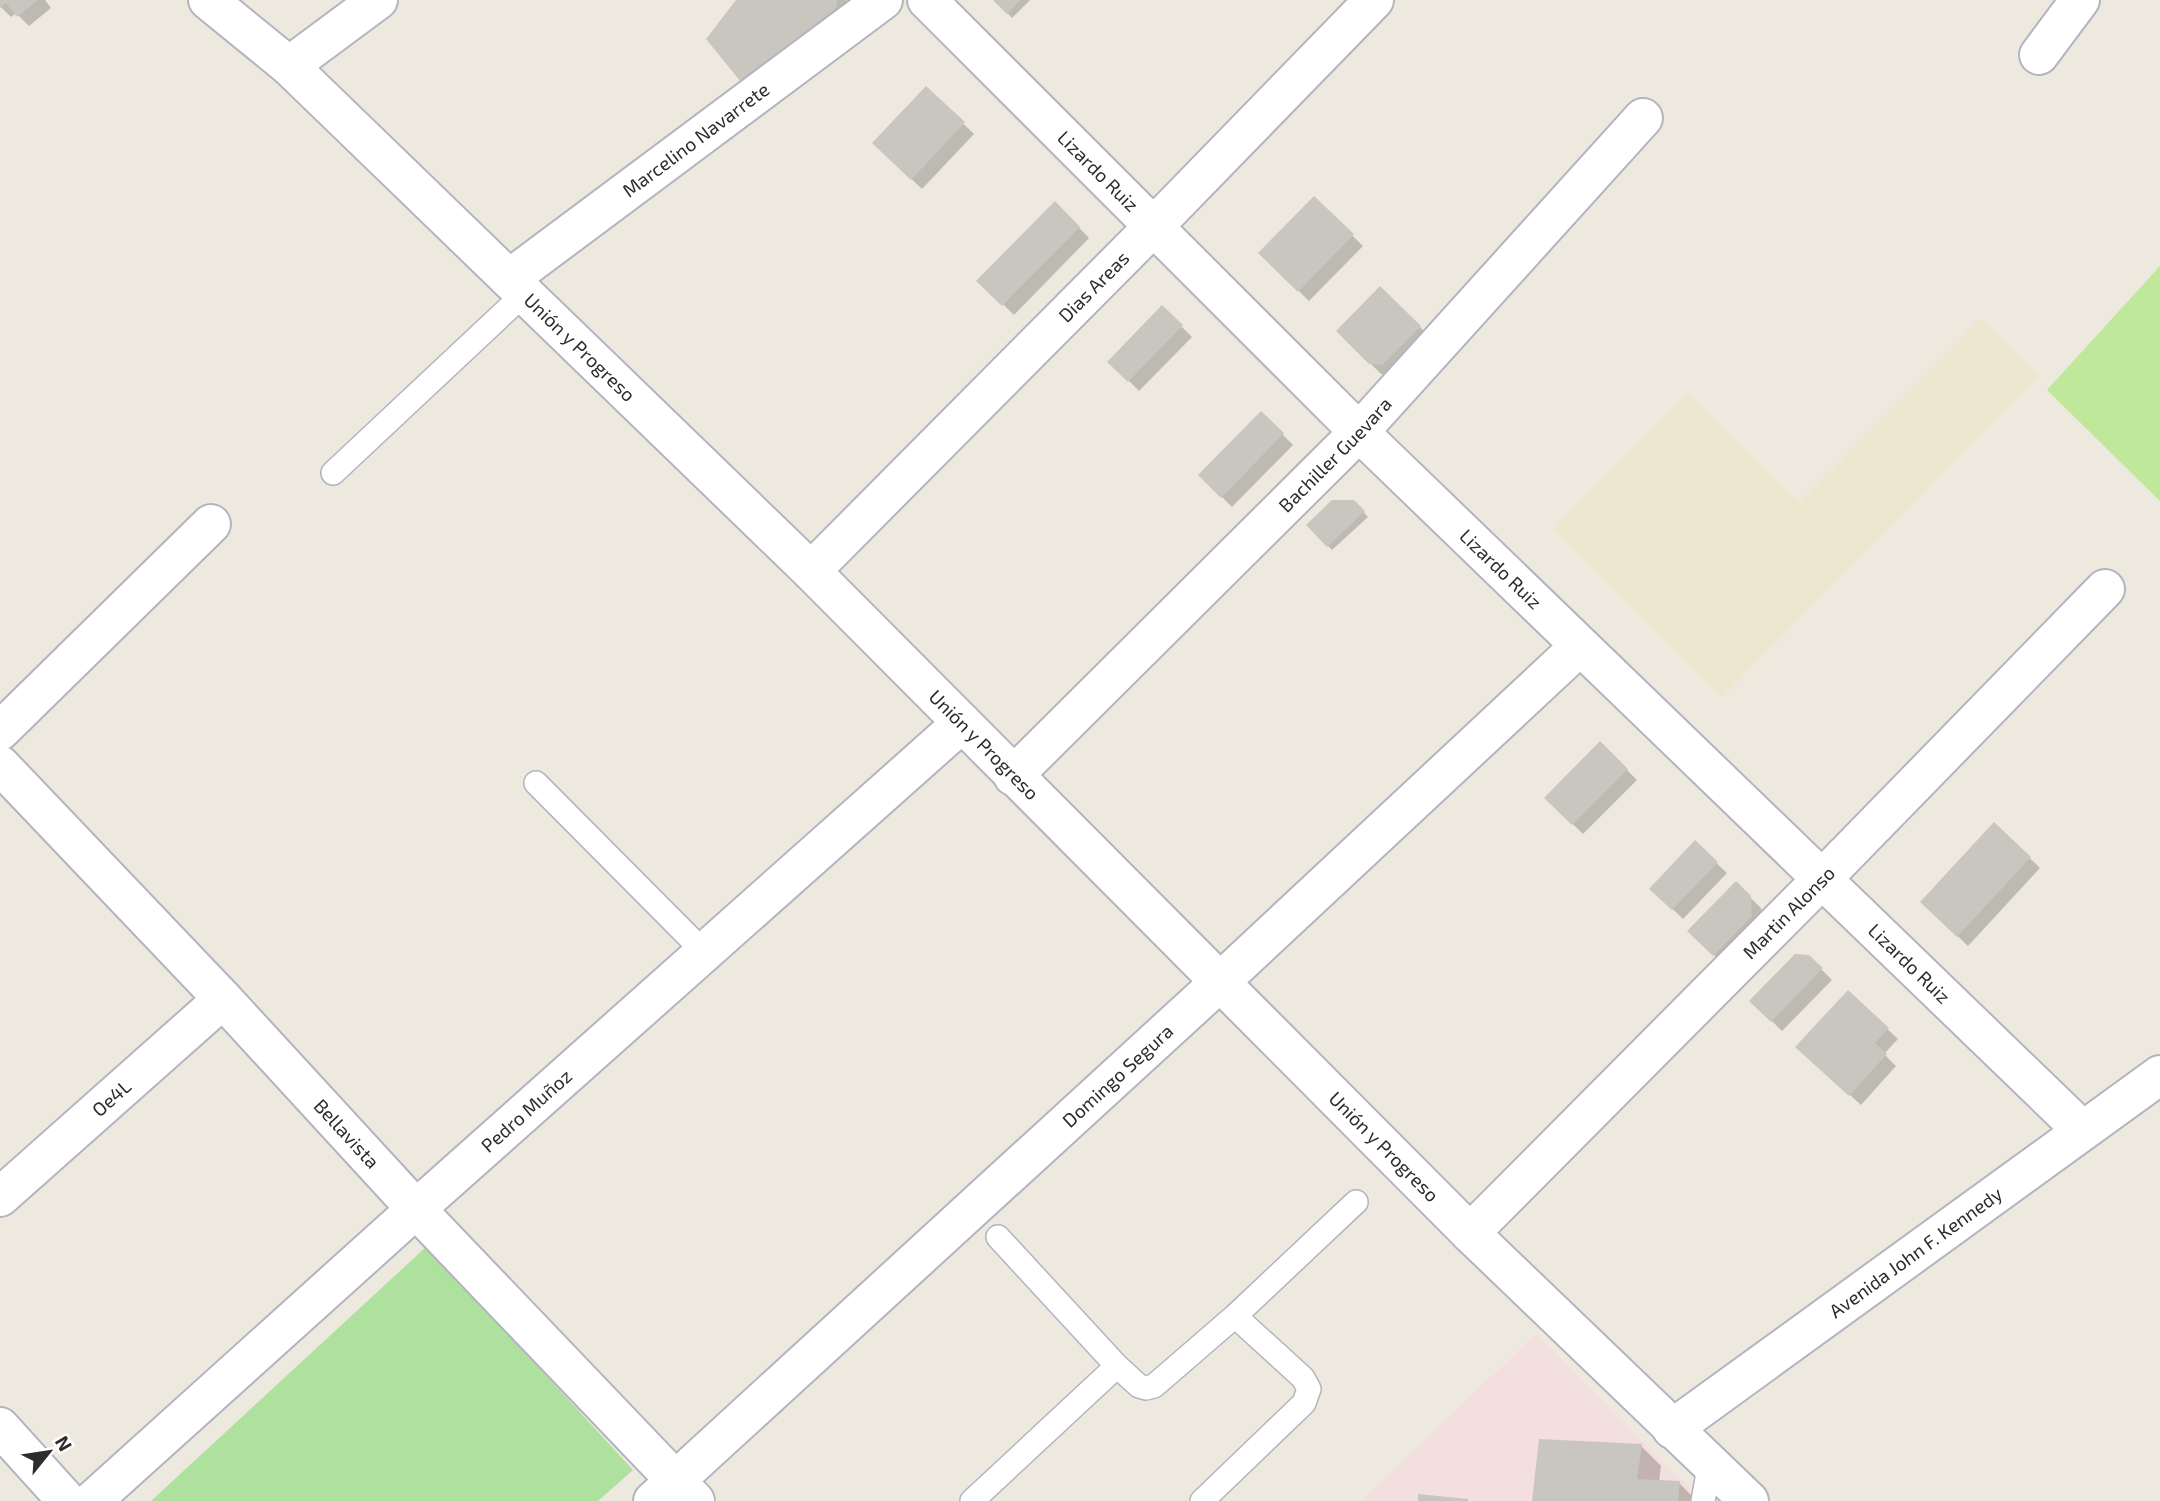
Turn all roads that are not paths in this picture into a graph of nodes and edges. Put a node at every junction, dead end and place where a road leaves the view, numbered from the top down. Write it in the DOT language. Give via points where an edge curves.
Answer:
graph roads {
  1 [pos="208,0"];
  2 [pos="378,0"];
  3 [pos="883,0"];
  4 [pos="927,0"];
  5 [pos="1374,0"];
  6 [pos="2080,0"];
  7 [pos="2039,55"];
  8 [pos="289,66"];
  9 [pos="1643,118"];
  10 [pos="1155,225"];
  11 [pos="517,287"];
  12 [pos="1359,432"];
  13 [pos="333,473"];
  14 [pos="211,524"];
  15 [pos="811,571"];
  16 [pos="2105,589"];
  17 [pos="1579,647"];
  18 [pos="962,723"];
  19 [pos="0,731"];
  20 [pos="0,765"];
  21 [pos="1013,776"];
  22 [pos="536,783"];
  23 [pos="1821,880"];
  24 [pos="705,953"];
  25 [pos="1221,981"];
  26 [pos="223,999"];
  27 [pos="2160,1075"];
  28 [pos="2081,1130"];
  29 [pos="0,1197"];
  30 [pos="1356,1202"];
  31 [pos="416,1209"];
  32 [pos="1470,1233"];
  33 [pos="998,1237"];
  34 [pos="1235,1316"];
  35 [pos="1117,1366"];
  36 [pos="0,1427"];
  37 [pos="1672,1429"];
  38 [pos="1710,1462"];
  39 [pos="675,1494"];
  40 [pos="66,1501"];
  41 [pos="92,1501"];
  42 [pos="972,1501"];
  43 [pos="1202,1501"];
  44 [pos="1703,1501"];
  45 [pos="1749,1501"];
  1 -- 8 [label="street, Unión y Progreso"];
  2 -- 8 [label="street"];
  3 -- 11 [label="street, Marcelino Navarrete"];
  4 -- 10 [label="street, Lizardo Ruiz"];
  5 -- 10 [label="street, Dias Areas"];
  6 -- 7 [label="street"];
  8 -- 11 [label="street, Unión y Progreso"];
  9 -- 12 [label="street, Bachiller Guevara"];
  10 -- 12 [label="street, Lizardo Ruiz"];
  10 -- 15 [label="street, Dias Areas"];
  11 -- 13 [label="lane"];
  11 -- 15 [label="street, Unión y Progreso"];
  12 -- 17 [label="street, Lizardo Ruiz"];
  12 -- 21 [label="street, Bachiller Guevara"];
  14 -- 19 [label="street"];
  15 -- 18 [label="street, Unión y Progreso"];
  16 -- 23 [label="street, Martin Alonso"];
  17 -- 23 [label="street, Lizardo Ruiz"];
  17 -- 25 [label="street, Domingo Segura"];
  18 -- 21 [label="street, Unión y Progreso"];
  18 -- 24 [label="street, Pedro Muñoz"];
  20 -- 26 [label="street, Bellavista"];
  21 -- 25 [label="street, Unión y Progreso"];
  22 -- 24 [label="lane"];
  23 -- 28 [label="street, Lizardo Ruiz"];
  23 -- 32 [label="street, Martin Alonso"];
  24 -- 31 [label="street, Pedro Muñoz"];
  25 -- 32 [label="street, Unión y Progreso"];
  25 -- 39 [label="street, Domingo Segura"];
  26 -- 29 [label="street, Oe4L"];
  26 -- 31 [label="street, Bellavista"];
  27 -- 28 [label="street, Avenida John F. Kennedy"];
  28 -- 37 [label="street, Avenida John F. Kennedy"];
  30 -- 34 [label="lane"];
  31 -- 39 [label="street, Bellavista"];
  31 -- 41 [label="street, Pedro Muñoz"];
  32 -- 37 [label="street, Unión y Progreso"];
  33 -- 35 [label="lane"];
  34 -- 35 [label="lane" via="1154,1386 1139,1386"];
  34 -- 43 [label="lane" via="1310,1389 1304,1403"];
  35 -- 42 [label="lane"];
  36 -- 40 [label="street"];
  37 -- 38 [label="street, Unión y Progreso"];
  38 -- 44 [label="lane"];
  38 -- 45 [label="street, Unión y Progreso"];
}
